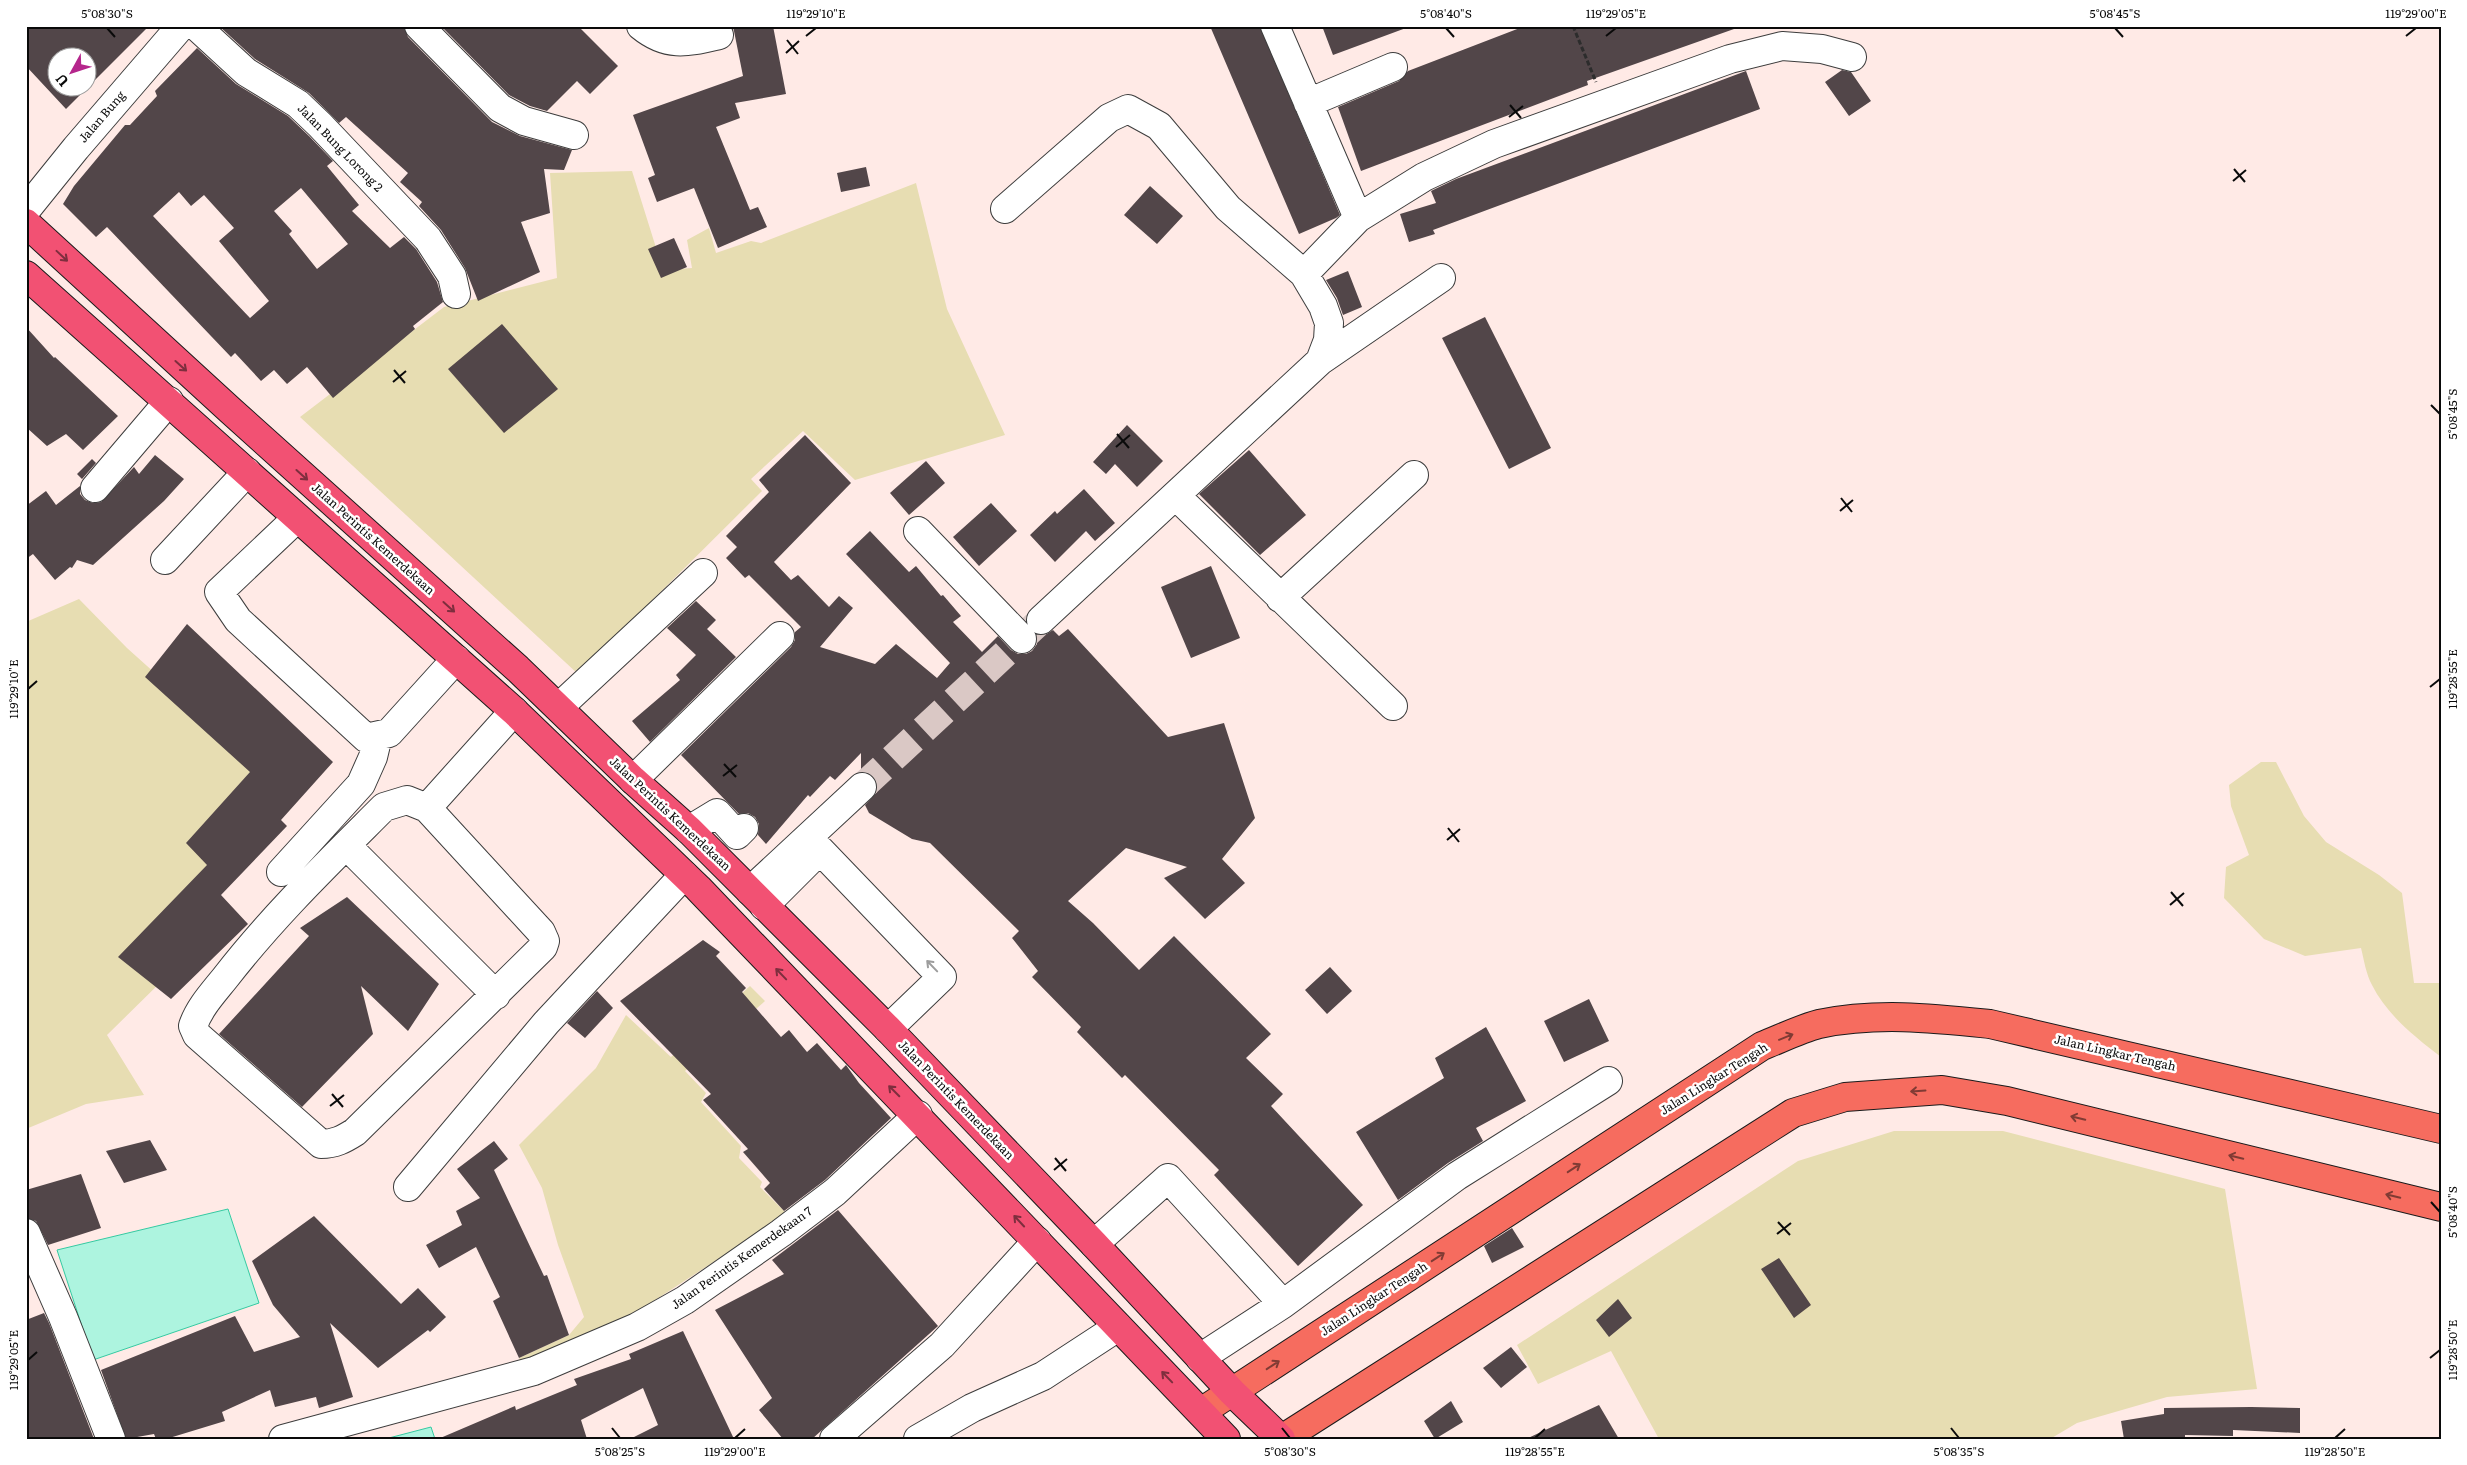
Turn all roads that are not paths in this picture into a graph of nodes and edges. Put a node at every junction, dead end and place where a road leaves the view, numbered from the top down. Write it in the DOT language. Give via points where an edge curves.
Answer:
graph roads {
  1 [pos="181,26"];
  2 [pos="196,26"];
  3 [pos="419,26"];
  4 [pos="641,26"];
  5 [pos="1275,26"];
  6 [pos="719,35"];
  7 [pos="1852,57"];
  8 [pos="1393,67"];
  9 [pos="1308,103"];
  10 [pos="574,135"];
  11 [pos="1005,208"];
  12 [pos="26,210"];
  13 [pos="1358,218"];
  14 [pos="26,223"];
  15 [pos="1304,274"];
  16 [pos="1441,278"];
  17 [pos="29,281"];
  18 [pos="456,294"];
  19 [pos="1320,362"];
  20 [pos="169,401"];
  21 [pos="247,472"];
  22 [pos="1414,475"];
  23 [pos="95,488"];
  24 [pos="1176,496"];
  25 [pos="297,518"];
  26 [pos="918,531"];
  27 [pos="165,560"];
  28 [pos="703,573"];
  29 [pos="1280,598"];
  30 [pos="1041,620"];
  31 [pos="780,636"];
  32 [pos="1022,639"];
  33 [pos="456,659"];
  34 [pos="1393,706"];
  35 [pos="559,707"];
  36 [pos="514,711"];
  37 [pos="378,736"];
  38 [pos="633,780"];
  39 [pos="862,788"];
  40 [pos="427,808"];
  41 [pos="744,828"];
  42 [pos="689,830"];
  43 [pos="346,845"];
  44 [pos="281,872"];
  45 [pos="684,875"];
  46 [pos="757,898"];
  47 [pos="496,995"];
  48 [pos="888,1029"];
  49 [pos="1608,1080"];
  50 [pos="918,1115"];
  51 [pos="2441,1129"];
  52 [pos="408,1187"];
  53 [pos="2441,1207"];
  54 [pos="26,1233"];
  55 [pos="1037,1241"];
  56 [pos="1094,1244"];
  57 [pos="1283,1304"];
  58 [pos="1118,1327"];
  59 [pos="1200,1358"];
  60 [pos="1232,1392"];
  61 [pos="1200,1412"];
  62 [pos="111,1439"];
  63 [pos="283,1439"];
  64 [pos="834,1439"];
  65 [pos="918,1439"];
  66 [pos="1226,1439"];
  67 [pos="1282,1439"];
  1 -- 12 [label="street, Jalan Bung"];
  2 -- 18 [label="street, Jalan Bung Lorong 2" via="246,72 298,104 320,125 428,239 452,276"];
  3 -- 10 [label="street" via="500,108 524,121"];
  4 -- 6 [label="street" via="669,42"];
  5 -- 9 [label="street"];
  7 -- 13 [label="street" via="1822,49 1782,46 1730,59 1485,148 1424,177"];
  8 -- 9 [label="street"];
  9 -- 13 [label="street"];
  11 -- 15 [label="street" via="1110,118 1128,109 1159,126 1228,208"];
  13 -- 15 [label="street"];
  14 -- 35 [label="highway, Jalan Perintis Kemerdekaan, one-way"];
  15 -- 19 [label="street" via="1329,323 1328,340"];
  16 -- 19 [label="street"];
  17 -- 20 [label="highway"];
  19 -- 24 [label="street"];
  20 -- 21 [label="highway"];
  20 -- 23 [label="street"];
  21 -- 25 [label="highway"];
  21 -- 27 [label="street"];
  22 -- 29 [label="street"];
  24 -- 29 [label="street"];
  24 -- 30 [label="street"];
  25 -- 33 [label="highway"];
  25 -- 37 [label="street" via="219,592 238,620 366,738"];
  26 -- 32 [label="street"];
  28 -- 35 [label="street"];
  29 -- 34 [label="street"];
  31 -- 38 [label="street"];
  33 -- 36 [label="highway"];
  33 -- 37 [label="street" via="389,733"];
  35 -- 38 [label="highway, Jalan Perintis Kemerdekaan"];
  36 -- 40 [label="street"];
  36 -- 45 [label="highway"];
  37 -- 44 [label="street" via="373,757 360,784"];
  38 -- 42 [label="highway, Jalan Perintis Kemerdekaan"];
  39 -- 46 [label="street"];
  40 -- 43 [label="street" via="408,800 384,807"];
  40 -- 47 [label="street" via="541,932 545,941 543,947"];
  41 -- 42 [label="street" via="737,835 717,813"];
  42 -- 46 [label="highway, Jalan Perintis Kemerdekaan"];
  43 -- 47 [label="street"];
  43 -- 47 [label="street" via="249,946 195,1018 193,1026 197,1035 321,1144 330,1144 355,1132"];
  50 -- 45 [label="highway, one-way"];
  45 -- 52 [label="street" via="546,1023"];
  46 -- 48 [label="highway, Jalan Perintis Kemerdekaan"];
  48 -- 46 [label="street, one-way" via="942,977 820,850"];
  48 -- 56 [label="highway, Jalan Perintis Kemerdekaan"];
  49 -- 57 [label="street" via="1457,1176"];
  55 -- 50 [label="highway, one-way"];
  50 -- 63 [label="street, Jalan Perintis Kemerdekaan 7" via="835,1192 781,1233 685,1300 637,1327 534,1371"];
  60 -- 51 [label="main road, Jalan Lingkar Tengah, one-way" via="1762,1046 1817,1025 1876,1016 1990,1024"];
  53 -- 67 [label="main road, one-way" via="2007,1100 1942,1090 1845,1097 1793,1114"];
  54 -- 62 [label="street"];
  55 -- 58 [label="highway"];
  55 -- 64 [label="street" via="942,1345"];
  56 -- 57 [label="street" via="1168,1178"];
  56 -- 59 [label="highway, Jalan Perintis Kemerdekaan"];
  57 -- 59 [label="street"];
  61 -- 58 [label="highway, one-way"];
  58 -- 65 [label="street" via="1043,1376 972,1408"];
  59 -- 60 [label="highway, Jalan Perintis Kemerdekaan"];
  60 -- 61 [label="main road, Jalan Lingkar Tengah"];
  60 -- 67 [label="highway, Jalan Perintis Kemerdekaan"];
  61 -- 66 [label="highway"];
}
